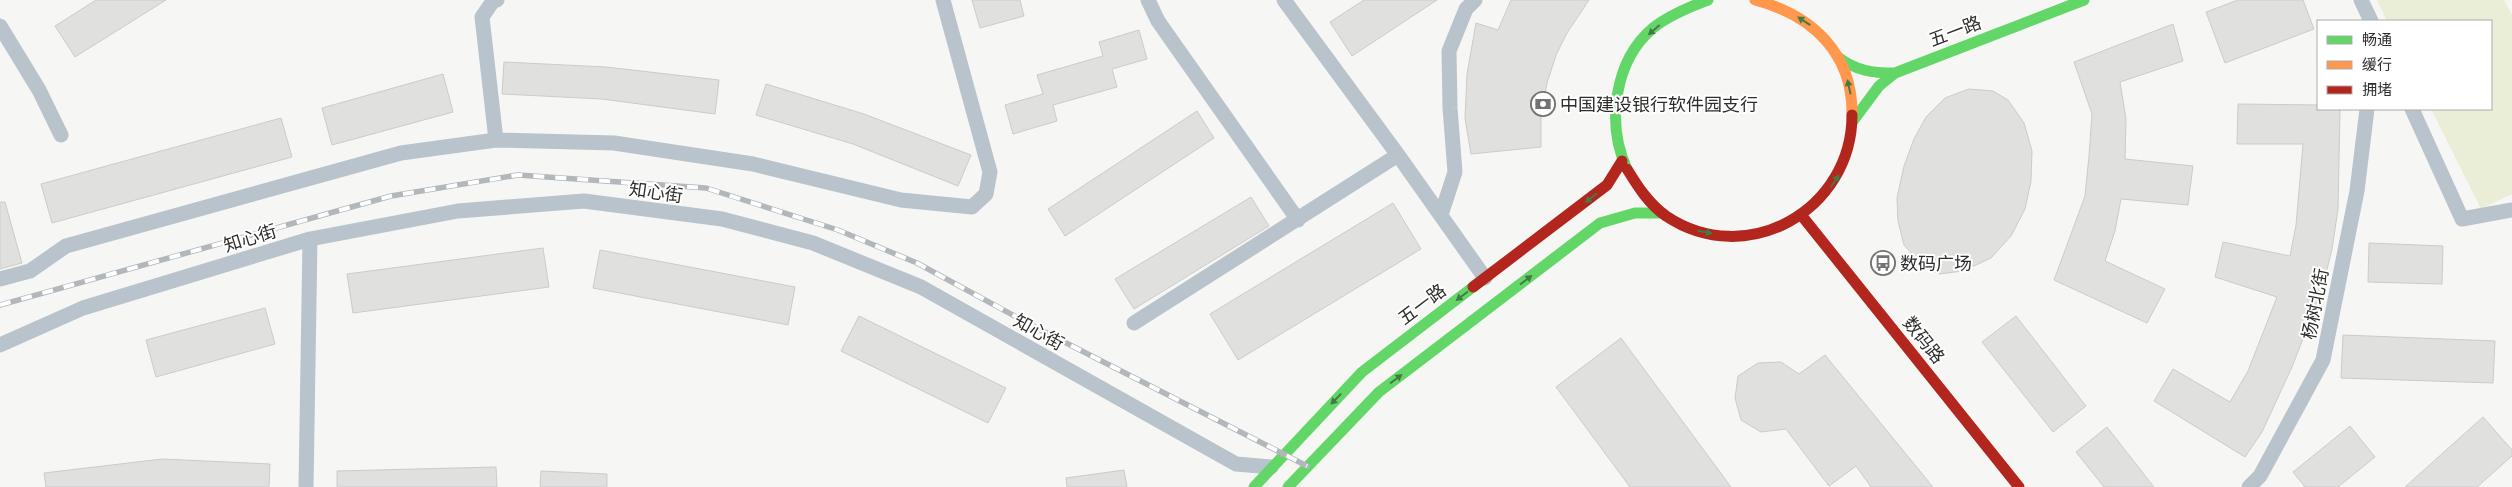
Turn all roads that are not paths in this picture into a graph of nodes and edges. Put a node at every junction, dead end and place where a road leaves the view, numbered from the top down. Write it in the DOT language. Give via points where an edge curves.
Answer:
graph roads {
  1 [pos="497,0"];
  2 [pos="943,0"];
  3 [pos="1148,0"];
  4 [pos="1284,0"];
  5 [pos="1475,0"];
  6 [pos="1708,0"];
  7 [pos="1755,0"];
  8 [pos="2084,0"];
  9 [pos="2361,0"];
  10 [pos="1694,2"];
  11 [pos="2371,20"];
  12 [pos="0,26"];
  13 [pos="1837,56"];
  14 [pos="1895,73"];
  15 [pos="2367,110"];
  16 [pos="2412,110"];
  17 [pos="1853,121"];
  18 [pos="61,135"];
  19 [pos="496,140"];
  20 [pos="1398,155"];
  21 [pos="1622,161"];
  22 [pos="2512,210"];
  23 [pos="1661,213"];
  24 [pos="1441,215"];
  25 [pos="1802,216"];
  26 [pos="1298,220"];
  27 [pos="310,240"];
  28 [pos="1485,278"];
  29 [pos="0,279"];
  30 [pos="1134,323"];
  31 [pos="0,345"];
  32 [pos="1270,467"];
  33 [pos="306,487"];
  34 [pos="1254,487"];
  35 [pos="1288,487"];
  36 [pos="2019,487"];
  37 [pos="2249,487"];
  1 -- 19 [label="street" via="482,17"];
  2 -- 19 [label="street" via="990,172 986,194 972,207 900,200 753,164 623,145"];
  3 -- 26 [label="street" via="1158,21"];
  4 -- 20 [label="street"];
  5 -- 24 [label="street" via="1466,9 1449,51 1455,172"];
  6 -- 10 [label="main road"];
  13 -- 7 [label="main road, one-way" via="1809,24 1779,6"];
  8 -- 14 [label="main road, 五一路"];
  9 -- 11 [label="street"];
  10 -- 21 [label="main road, one-way" via="1671,15 1640,42 1620,79 1613,120"];
  12 -- 18 [label="street" via="39,90"];
  13 -- 14 [label="main road" via="1852,69 1866,73"];
  17 -- 13 [label="main road, one-way" via="1849,81"];
  14 -- 17 [label="main road" via="1875,92"];
  15 -- 37 [label="street, 杨树北街" via="2357,191 2323,360 2260,476"];
  16 -- 22 [label="street" via="2462,219"];
  25 -- 17 [label="main road, one-way" via="1825,196 1842,170 1852,142"];
  19 -- 29 [label="street" via="400,153 66,246 30,271"];
  20 -- 24 [label="street"];
  20 -- 26 [label="street"];
  21 -- 23 [label="main road" via="1638,189"];
  21 -- 28 [label="main road, 五一路, one-way" via="1607,185"];
  23 -- 25 [label="main road, one-way" via="1694,230 1731,237 1768,232"];
  35 -- 23 [label="main road, one-way" via="1379,392 1600,223 1634,213"];
  24 -- 28 [label="street"];
  25 -- 36 [label="main road, 数码路"];
  26 -- 30 [label="street"];
  27 -- 31 [label="street, 知心街" via="83,308"];
  27 -- 32 [label="street, 知心街" via="458,211 584,201 722,219 814,243 921,287 1236,464"];
  27 -- 33 [label="street"];
  28 -- 32 [label="main road, 五一路, one-way" via="1362,372"];
  32 -- 34 [label="main road, 五一路"];
}
